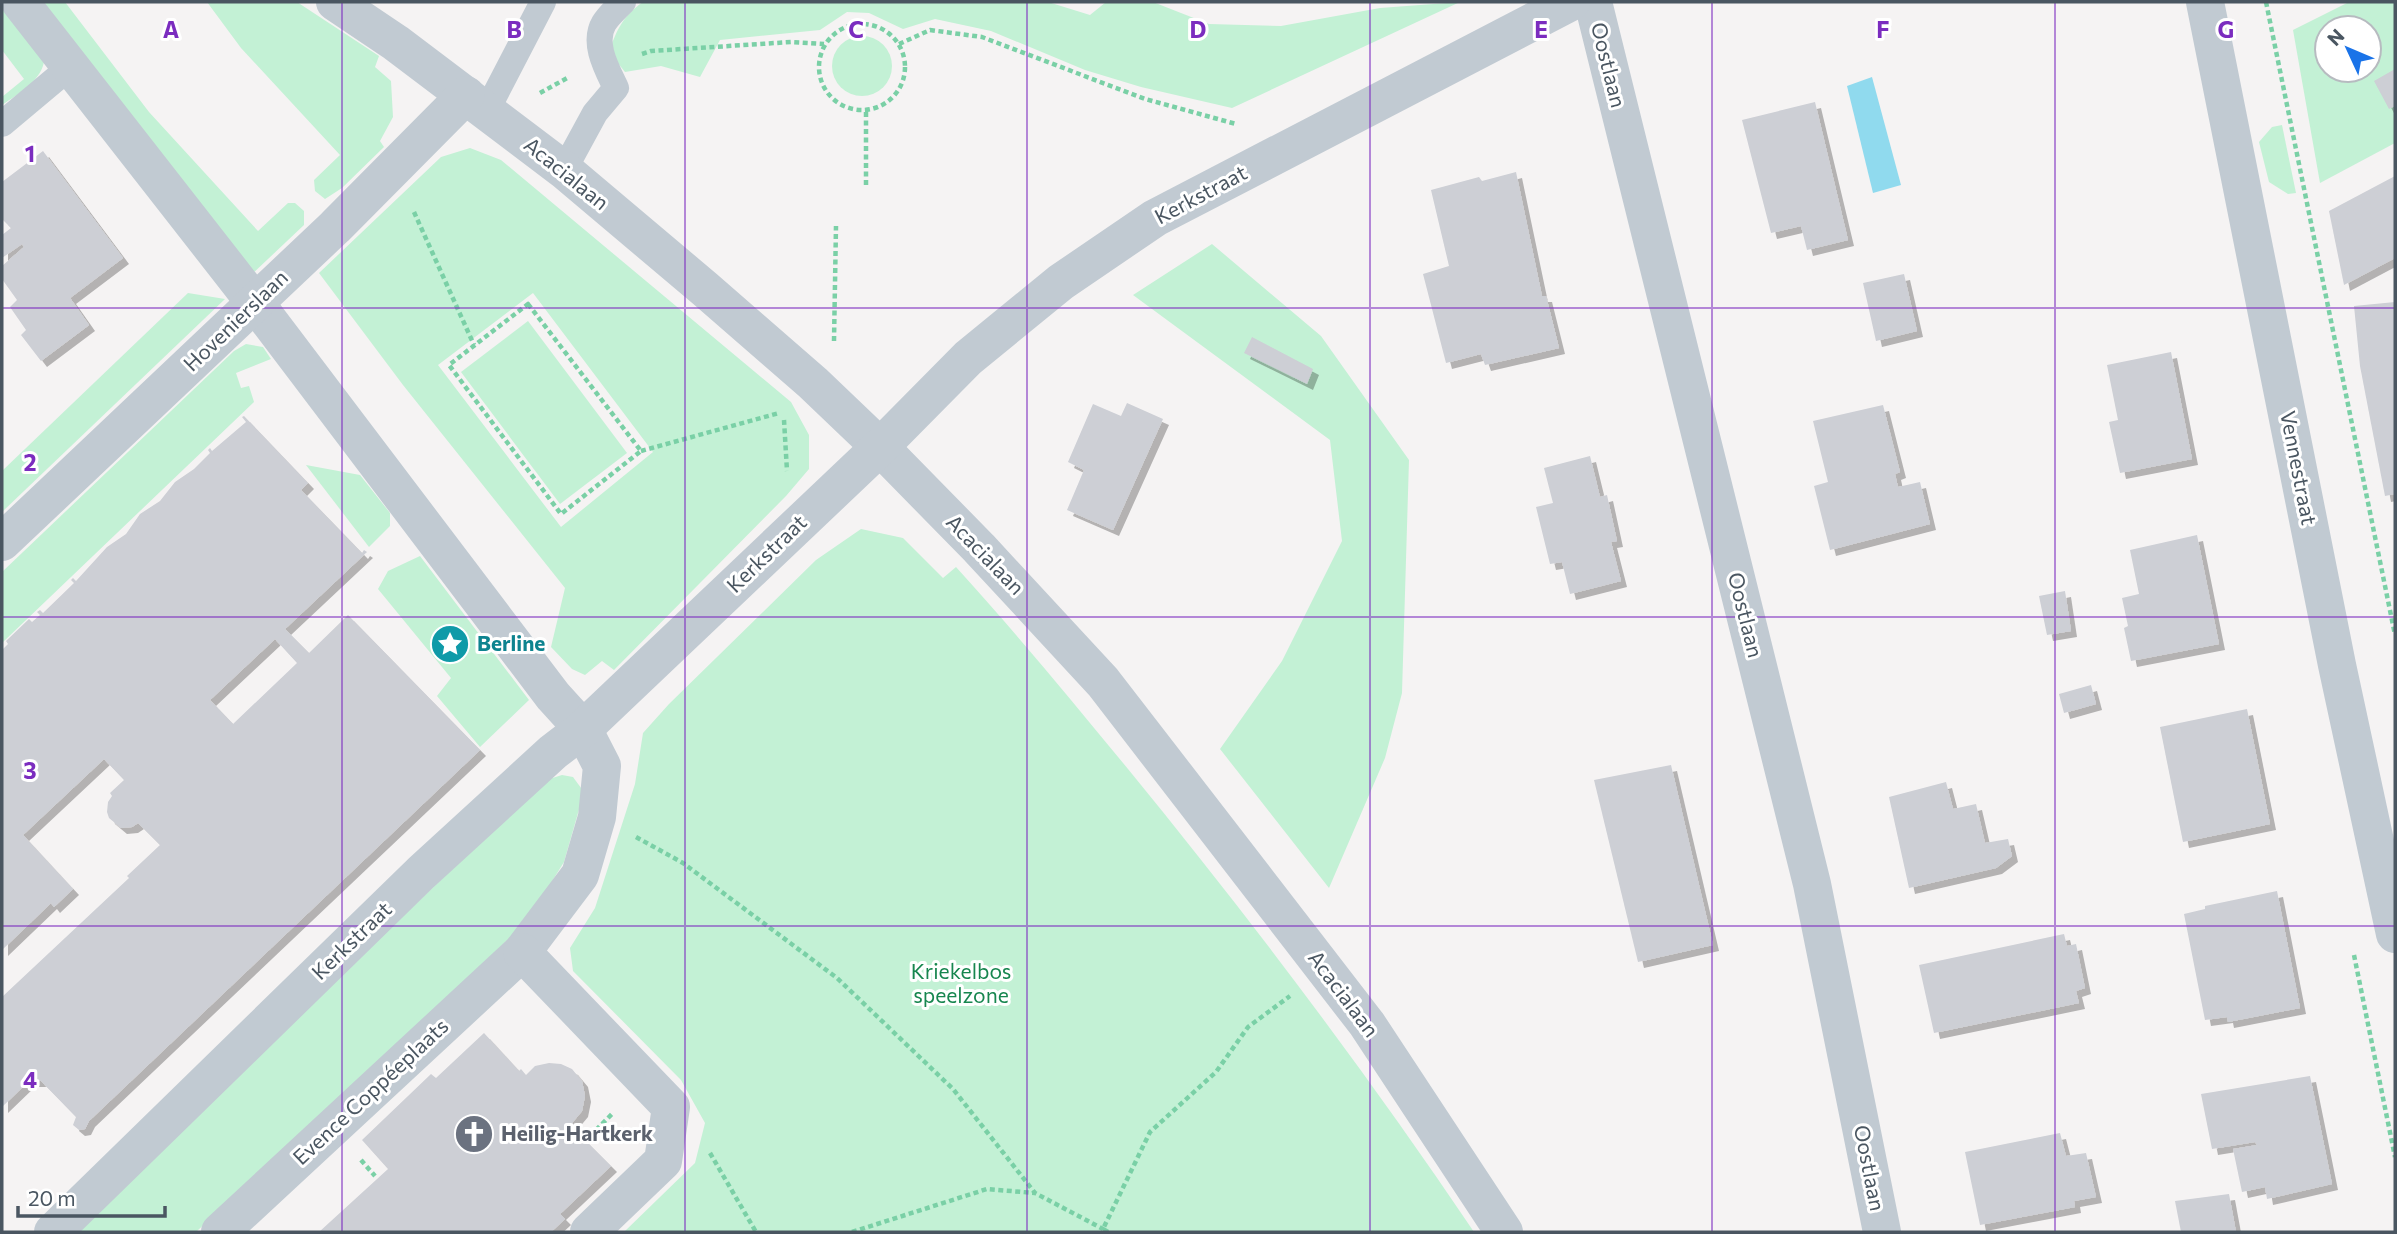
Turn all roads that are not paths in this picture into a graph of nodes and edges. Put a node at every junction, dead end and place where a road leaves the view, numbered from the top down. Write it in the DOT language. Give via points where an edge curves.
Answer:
graph roads {
  1 [pos="20,2"];
  2 [pos="335,2"];
  3 [pos="543,2"];
  4 [pos="623,2"];
  5 [pos="1572,2"];
  6 [pos="1592,2"];
  7 [pos="2205,2"];
  8 [pos="70,67"];
  9 [pos="476,104"];
  10 [pos="2,124"];
  11 [pos="564,170"];
  12 [pos="256,304"];
  13 [pos="880,447"];
  14 [pos="2,542"];
  15 [pos="583,729"];
  16 [pos="2395,934"];
  17 [pos="522,952"];
  18 [pos="53,1232"];
  19 [pos="220,1232"];
  20 [pos="589,1232"];
  21 [pos="1504,1232"];
  22 [pos="1882,1232"];
  1 -- 8 [label="street"];
  2 -- 9 [label="street, Acacialaan"];
  3 -- 9 [label="lane"];
  4 -- 11 [label="lane" via="603,25 600,47 616,88 595,113"];
  5 -- 13 [label="street, Kerkstraat" via="1155,218 1061,282 968,358"];
  6 -- 22 [label="street, Oostlaan" via="1812,884"];
  7 -- 16 [label="street, Vennestraat"];
  8 -- 10 [label="lane"];
  8 -- 12 [label="street"];
  9 -- 11 [label="street, Acacialaan"];
  9 -- 12 [label="street, Hovenierslaan"];
  11 -- 13 [label="street, Acacialaan" via="813,383"];
  12 -- 14 [label="street, Hovenierslaan"];
  12 -- 15 [label="street" via="553,696"];
  13 -- 15 [label="street, Kerkstraat"];
  13 -- 21 [label="street, Acacialaan" via="1103,682 1367,1024"];
  15 -- 17 [label="street, Evence Coppéeplaats" via="602,766 597,817 580,875"];
  15 -- 18 [label="street, Kerkstraat" via="421,873"];
  17 -- 19 [label="street, Evence Coppéeplaats"];
  17 -- 20 [label="street" via="671,1107 663,1161"];
}
